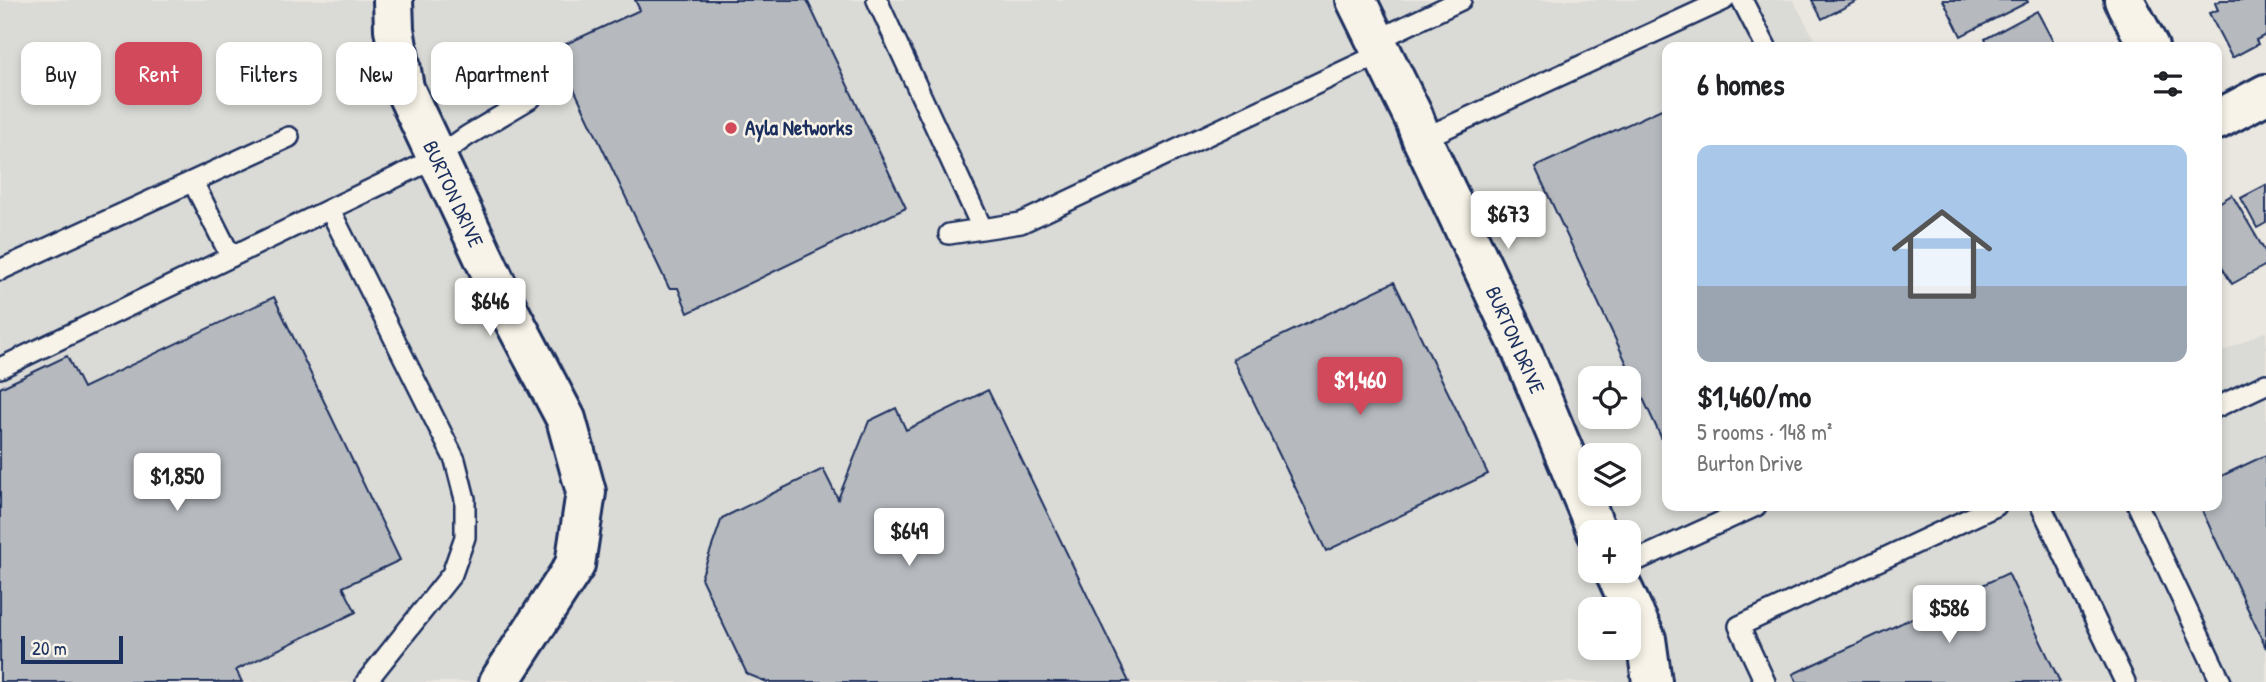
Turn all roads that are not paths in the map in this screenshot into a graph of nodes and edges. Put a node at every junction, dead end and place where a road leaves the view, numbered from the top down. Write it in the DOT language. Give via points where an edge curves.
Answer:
graph roads {
  1 [pos="393,0"];
  2 [pos="877,0"];
  3 [pos="1356,0"];
  4 [pos="1461,0"];
  5 [pos="1724,0"];
  6 [pos="1742,0"];
  7 [pos="2124,0"];
  8 [pos="1763,42"];
  9 [pos="2146,42"];
  10 [pos="1379,47"];
  11 [pos="2266,94"];
  12 [pos="519,105"];
  13 [pos="2222,117"];
  14 [pos="289,137"];
  15 [pos="1422,139"];
  16 [pos="436,158"];
  17 [pos="193,182"];
  18 [pos="330,210"];
  19 [pos="982,228"];
  20 [pos="949,234"];
  21 [pos="231,257"];
  22 [pos="0,271"];
  23 [pos="0,368"];
  24 [pos="2266,384"];
  25 [pos="2222,405"];
  26 [pos="1745,511"];
  27 [pos="1985,511"];
  28 [pos="2043,511"];
  29 [pos="2140,511"];
  30 [pos="1592,520"];
  31 [pos="1641,559"];
  32 [pos="1620,583"];
  33 [pos="366,682"];
  34 [pos="499,682"];
  35 [pos="1652,682"];
  36 [pos="1765,682"];
  37 [pos="2125,682"];
  38 [pos="2221,682"];
  1 -- 16 [label="street, BURTON DRIVE" via="404,88"];
  2 -- 19 [label="lane"];
  3 -- 10 [label="street, BURTON DRIVE"];
  4 -- 10 [label="lane"];
  5 -- 15 [label="lane"];
  6 -- 8 [label="lane"];
  7 -- 9 [label="street"];
  10 -- 15 [label="street, BURTON DRIVE"];
  10 -- 19 [label="lane" via="1021,223"];
  11 -- 13 [label="street"];
  12 -- 16 [label="lane"];
  14 -- 17 [label="lane"];
  15 -- 30 [label="street, BURTON DRIVE" via="1521,349"];
  16 -- 18 [label="lane"];
  16 -- 34 [label="street, BURTON DRIVE" via="566,419 586,492 575,565"];
  17 -- 21 [label="lane"];
  17 -- 22 [label="lane"];
  18 -- 21 [label="lane"];
  18 -- 33 [label="lane" via="455,460 465,499 465,537 452,574"];
  19 -- 20 [label="lane"];
  21 -- 23 [label="lane"];
  24 -- 25 [label="lane"];
  26 -- 31 [label="lane"];
  27 -- 36 [label="lane" via="1738,626"];
  28 -- 37 [label="lane"];
  29 -- 38 [label="lane"];
  32 -- 35 [label="street" via="1646,639"];
}
